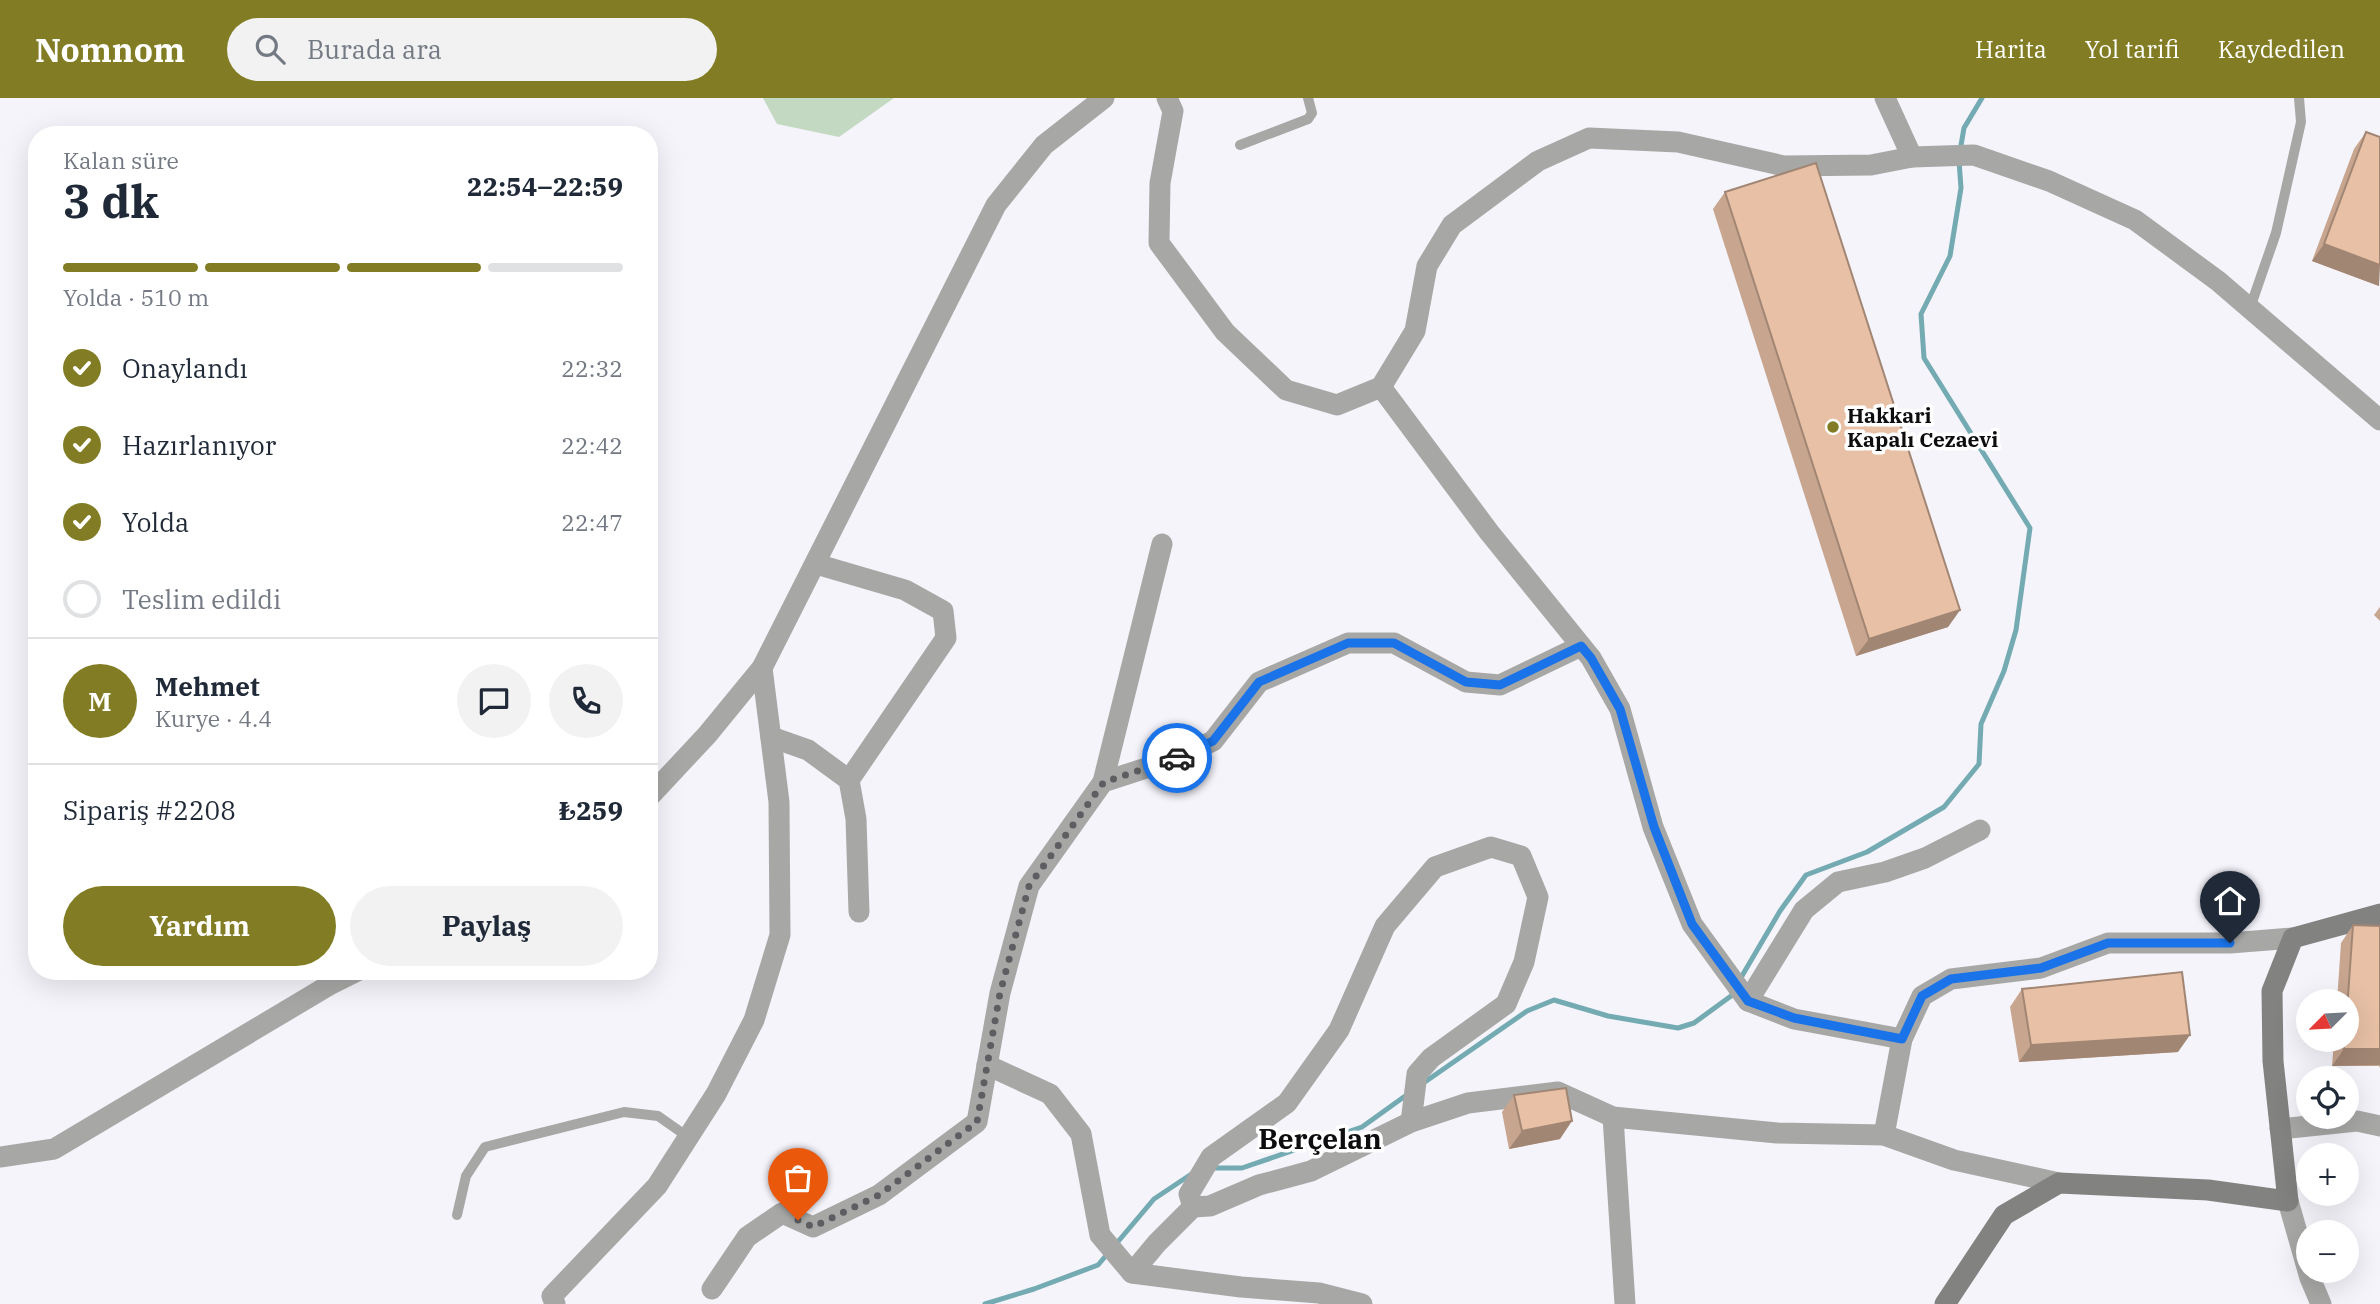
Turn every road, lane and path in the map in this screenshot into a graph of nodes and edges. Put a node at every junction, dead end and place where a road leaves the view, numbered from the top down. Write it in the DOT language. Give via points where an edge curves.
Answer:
graph roads {
  1 [pos="1104,98"];
  2 [pos="1167,98"];
  3 [pos="1308,98"];
  4 [pos="1885,98"];
  5 [pos="2299,98"];
  6 [pos="1240,145"];
  7 [pos="1912,157"];
  8 [pos="2250,308"];
  9 [pos="1381,387"];
  10 [pos="2380,420"];
  11 [pos="1162,544"];
  12 [pos="816,564"];
  13 [pos="1581,646"];
  14 [pos="762,668"];
  15 [pos="771,737"];
  16 [pos="849,780"];
  17 [pos="1104,782"];
  18 [pos="658,787"];
  19 [pos="1980,830"];
  20 [pos="859,912"];
  21 [pos="2380,914"];
  22 [pos="2293,939"];
  23 [pos="339,980"];
  24 [pos="1748,1001"];
  25 [pos="1902,1039"];
  26 [pos="987,1065"];
  27 [pos="1613,1117"];
  28 [pos="1411,1122"];
  29 [pos="2380,1126"];
  30 [pos="2280,1129"];
  31 [pos="1884,1135"];
  32 [pos="688,1137"];
  33 [pos="0,1157"];
  34 [pos="2059,1183"];
  35 [pos="2288,1200"];
  36 [pos="1193,1208"];
  37 [pos="457,1215"];
  38 [pos="1132,1273"];
  39 [pos="712,1289"];
  40 [pos="555,1304"];
  41 [pos="1362,1304"];
  42 [pos="1625,1304"];
  43 [pos="1945,1304"];
  44 [pos="2321,1304"];
  1 -- 12 [label="street" via="1044,145 996,205"];
  2 -- 9 [label="street" via="1172,111 1160,183 1158,243 1225,332 1286,390 1337,405"];
  3 -- 6 [label="lane" via="1312,113 1308,119"];
  4 -- 7 [label="street"];
  5 -- 8 [label="lane" via="2301,122 2276,233"];
  7 -- 8 [label="street" via="1974,155 2049,181 2135,220"];
  7 -- 9 [label="street" via="1871,164 1784,166 1678,142 1590,138 1538,161 1452,225 1427,266 1415,331"];
  8 -- 10 [label="street"];
  9 -- 13 [label="street"];
  11 -- 17 [label="street"];
  12 -- 14 [label="street"];
  12 -- 16 [label="street" via="905,590 943,611 946,638"];
  13 -- 17 [label="street" via="1500,685 1466,682 1394,643 1348,643 1259,682 1213,741"];
  13 -- 24 [label="street" via="1620,709 1654,827 1692,924"];
  14 -- 15 [label="street"];
  14 -- 18 [label="street"];
  15 -- 16 [label="street" via="807,750"];
  15 -- 32 [label="street" via="779,802 780,935 754,1020"];
  16 -- 20 [label="street" via="856,820"];
  17 -- 26 [label="street" via="1029,886 1000,993"];
  19 -- 24 [label="street" via="1885,872 1838,882 1804,910"];
  21 -- 22 [label="main road"];
  22 -- 25 [label="street" via="2108,943 2041,968 1951,979 1922,996"];
  22 -- 30 [label="main road" via="2272,991"];
  23 -- 33 [label="street" via="54,1149"];
  24 -- 25 [label="street" via="1794,1018"];
  25 -- 31 [label="street"];
  26 -- 38 [label="street" via="1050,1094 1081,1134 1100,1236"];
  26 -- 39 [label="street" via="977,1122 879,1195 813,1227 782,1213 747,1237"];
  27 -- 28 [label="street" via="1558,1093 1468,1102"];
  27 -- 31 [label="street" via="1777,1133"];
  27 -- 42 [label="street"];
  28 -- 36 [label="street" via="1311,1171"];
  28 -- 36 [label="street" via="1417,1074 1431,1058 1506,1004 1524,962 1538,897 1521,856 1491,847 1435,867 1385,926 1339,1030 1287,1103 1211,1157 1189,1194"];
  29 -- 30 [label="street" via="2357,1121"];
  30 -- 35 [label="main road"];
  31 -- 34 [label="street" via="1954,1160"];
  32 -- 37 [label="lane" via="658,1115 624,1112 485,1147 466,1176"];
  32 -- 40 [label="street" via="657,1186 552,1296"];
  34 -- 35 [label="main road" via="2208,1190"];
  34 -- 43 [label="main road" via="2004,1215"];
  35 -- 44 [label="street"];
  36 -- 38 [label="street"];
  38 -- 41 [label="street" via="1319,1293"];
}
